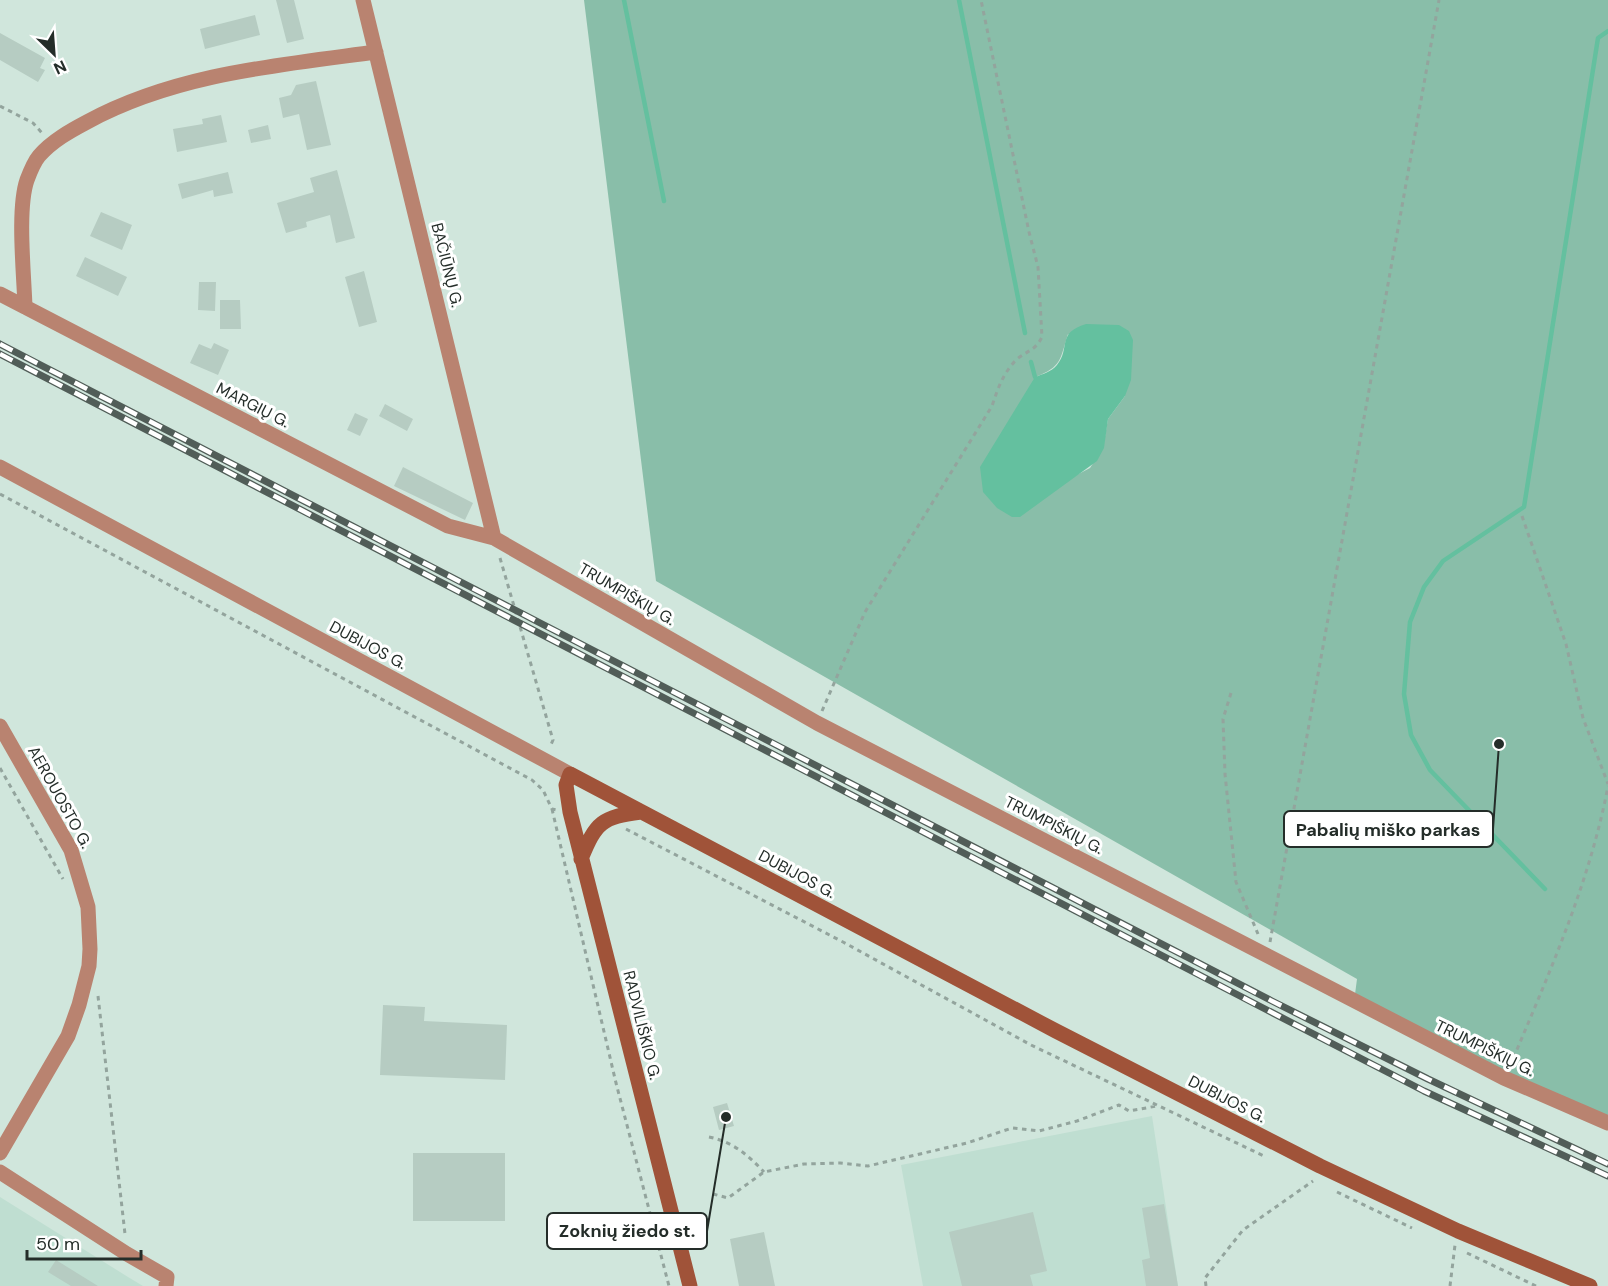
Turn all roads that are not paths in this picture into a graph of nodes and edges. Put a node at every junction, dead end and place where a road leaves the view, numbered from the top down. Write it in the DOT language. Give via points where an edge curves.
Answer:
graph roads {
  1 [pos="363,0"];
  2 [pos="376,52"];
  3 [pos="0,294"];
  4 [pos="25,307"];
  5 [pos="0,467"];
  6 [pos="494,538"];
  7 [pos="0,726"];
  8 [pos="570,774"];
  9 [pos="641,812"];
  10 [pos="581,859"];
  11 [pos="1608,1123"];
  12 [pos="0,1153"];
  13 [pos="0,1172"];
  14 [pos="166,1282"];
  15 [pos="690,1286"];
  16 [pos="1590,1286"];
  1 -- 2 [label="street, BAČIŪNŲ G."];
  2 -- 4 [label="street" via="267,67 150,94 115,107 51,144 37,158 26,182 22,217"];
  2 -- 6 [label="street, BAČIŪNŲ G."];
  3 -- 4 [label="street, MARGIŲ G."];
  4 -- 6 [label="street, MARGIŲ G." via="448,526"];
  5 -- 8 [label="street, DUBIJOS G."];
  6 -- 11 [label="street, TRUMPIŠKIŲ G." via="817,723 1504,1078"];
  7 -- 12 [label="street, AEROUOSTO G." via="71,850 88,907 89,966 68,1036"];
  8 -- 9 [label="main road, DUBIJOS G."];
  8 -- 10 [label="main road, RADVILIŠKIO G." via="566,785"];
  9 -- 10 [label="main road" via="608,819 592,834"];
  9 -- 16 [label="main road, DUBIJOS G." via="1320,1166 1458,1231"];
  10 -- 15 [label="main road, RADVILIŠKIO G."];
  13 -- 14 [label="street"];
}
